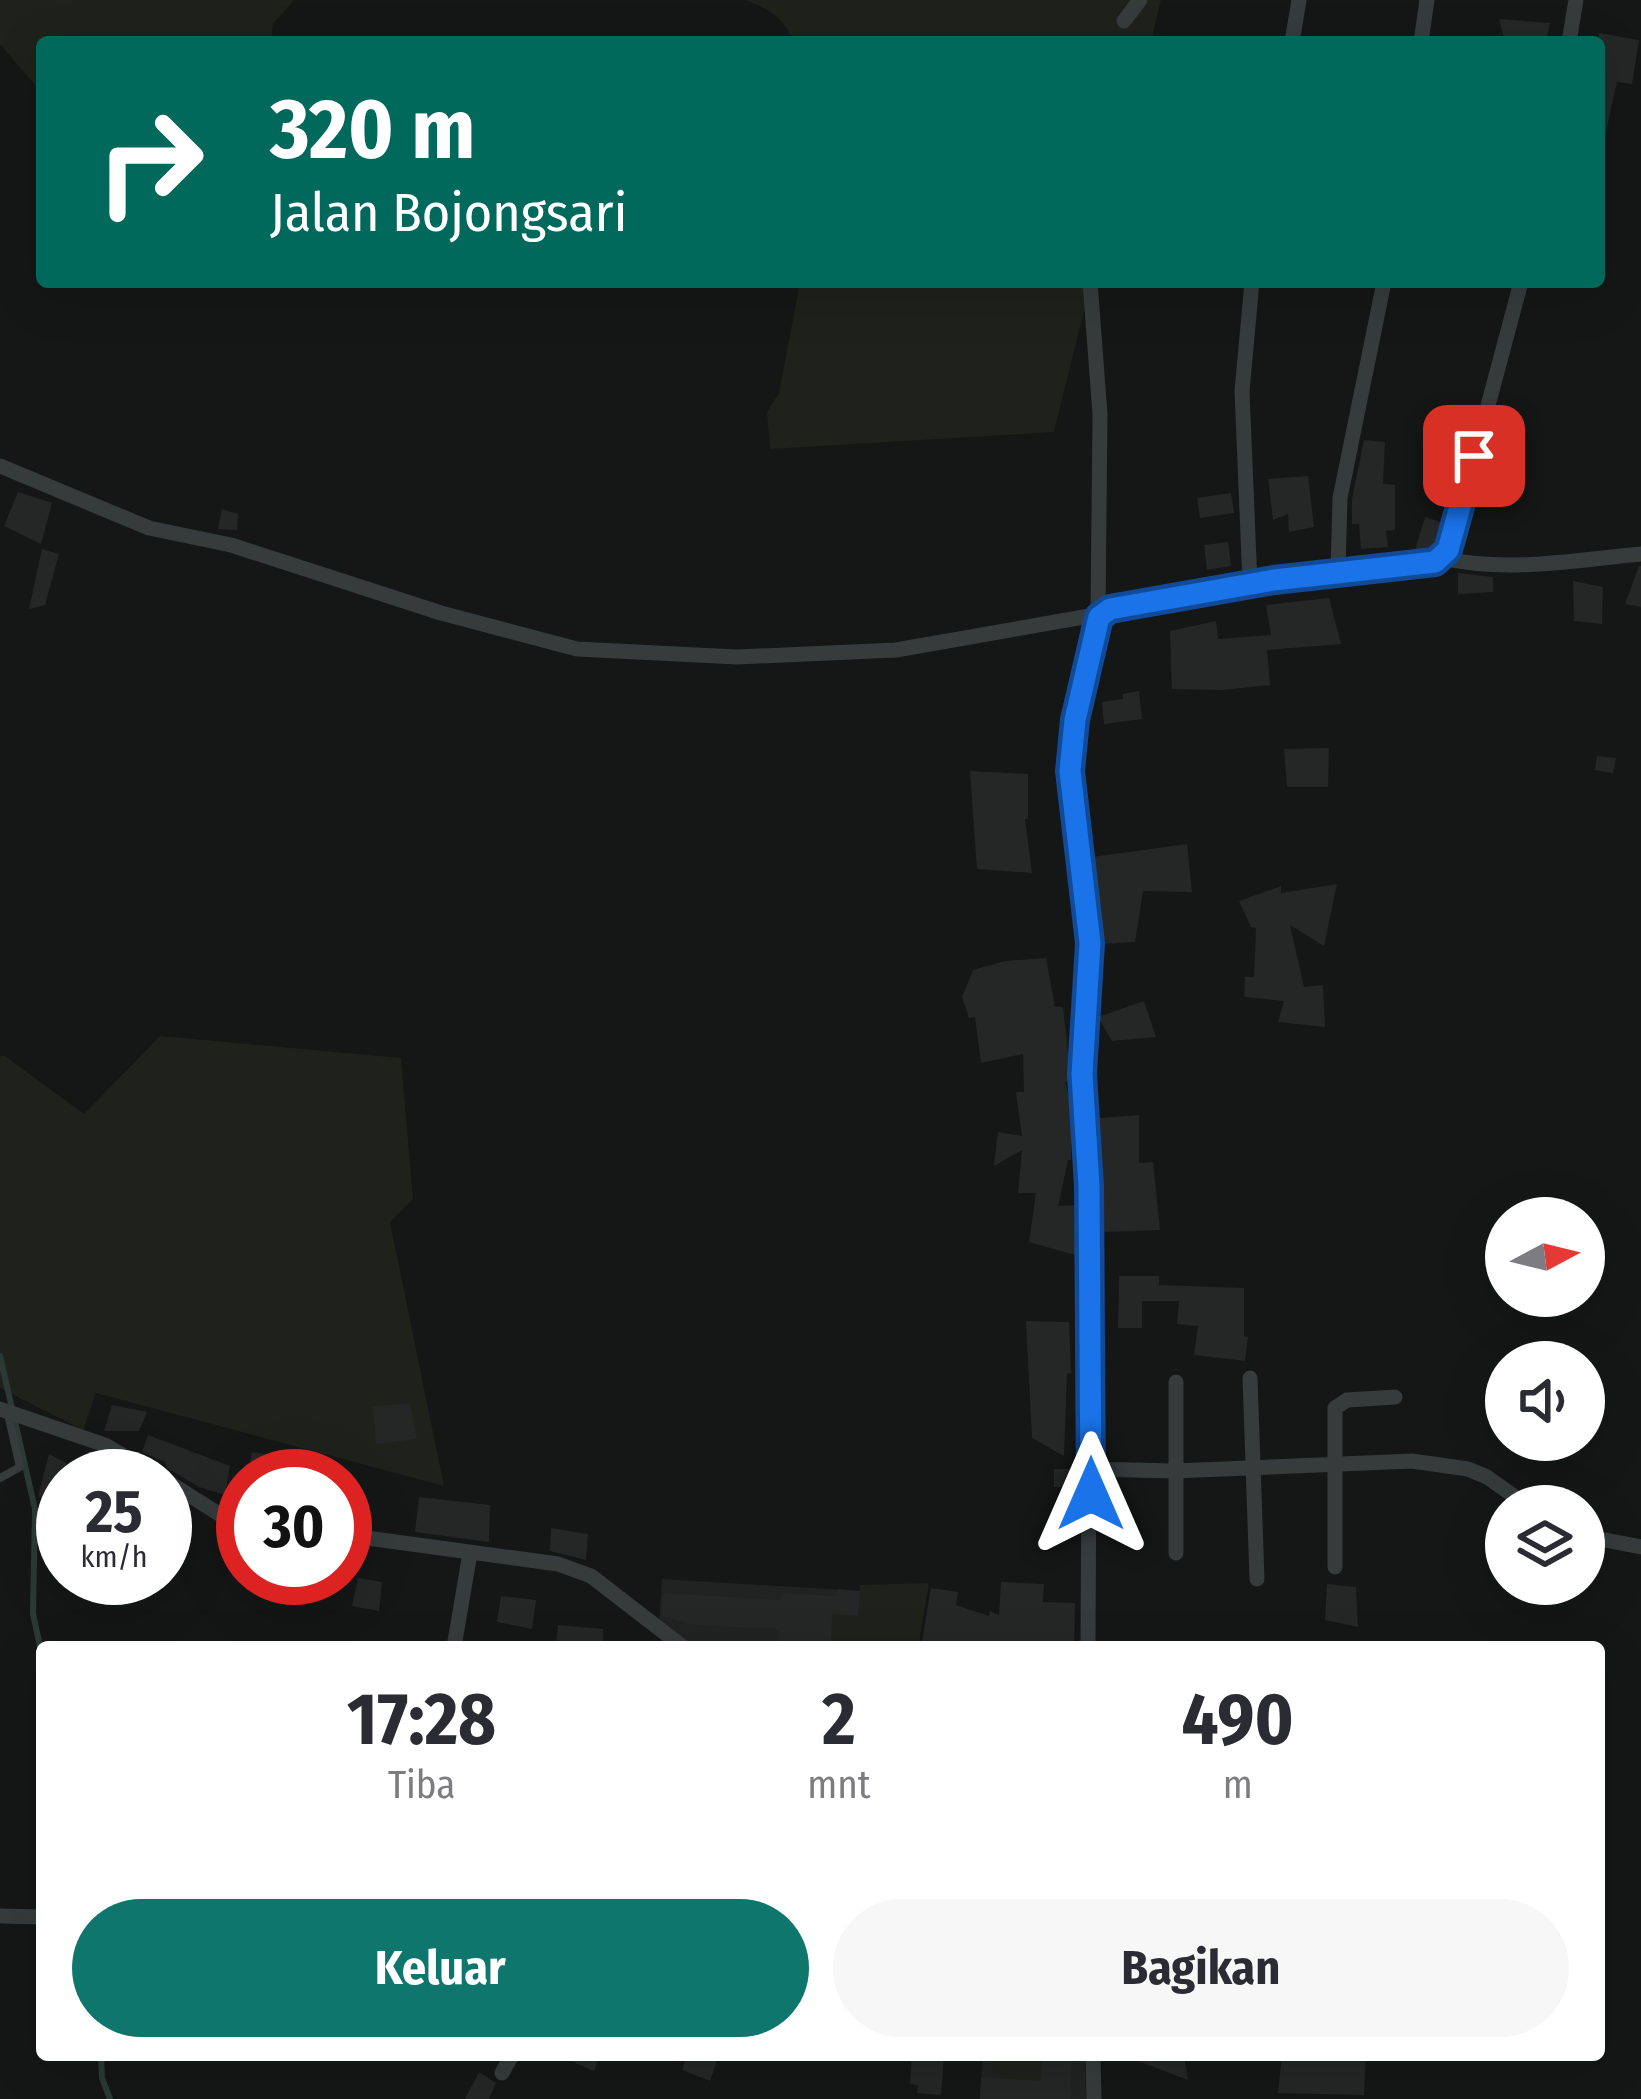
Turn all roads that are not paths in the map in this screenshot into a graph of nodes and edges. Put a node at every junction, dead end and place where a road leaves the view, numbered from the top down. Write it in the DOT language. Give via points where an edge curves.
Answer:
graph roads {
  1 [pos="1140,0"];
  2 [pos="1299,0"];
  3 [pos="1426,0"];
  4 [pos="1576,0"];
  5 [pos="1124,21"];
  6 [pos="1293,36"];
  7 [pos="1422,36"];
  8 [pos="1570,36"];
  9 [pos="1090,288"];
  10 [pos="1251,288"];
  11 [pos="1383,288"];
  12 [pos="1519,288"];
  13 [pos="0,466"];
  14 [pos="1641,554"];
  15 [pos="1442,558"];
  16 [pos="1338,571"];
  17 [pos="1250,584"];
  18 [pos="1100,614"];
  19 [pos="1250,1378"];
  20 [pos="1176,1382"];
  21 [pos="1395,1397"];
  22 [pos="4,1411"];
  23 [pos="112,1449"];
  24 [pos="1335,1462"];
  25 [pos="1252,1466"];
  26 [pos="1091,1469"];
  27 [pos="1174,1471"];
  28 [pos="0,1478"];
  29 [pos="1498,1485"];
  30 [pos="372,1539"];
  31 [pos="1605,1540"];
  32 [pos="1641,1547"];
  33 [pos="470,1552"];
  34 [pos="1176,1553"];
  35 [pos="1335,1567"];
  36 [pos="1257,1580"];
  37 [pos="455,1641"];
  38 [pos="675,1641"];
  39 [pos="1088,1641"];
  40 [pos="0,1916"];
  41 [pos="36,1917"];
  42 [pos="509,2061"];
  43 [pos="1093,2061"];
  44 [pos="502,2073"];
  45 [pos="1094,2099"];
  1 -- 5 [label="street"];
  2 -- 6 [label="street"];
  3 -- 7 [label="street"];
  4 -- 8 [label="street"];
  9 -- 18 [label="street"];
  10 -- 17 [label="street" via="1242,391"];
  11 -- 16 [label="street" via="1340,499"];
  12 -- 15 [label="street"];
  13 -- 18 [label="street" via="117,518 591,651 873,651"];
  14 -- 15 [label="street" via="1526,565"];
  15 -- 16 [label="street"];
  16 -- 17 [label="street"];
  17 -- 18 [label="street"];
  18 -- 26 [label="street" via="1070,771 1090,943 1082,1074"];
  19 -- 25 [label="street"];
  20 -- 27 [label="street"];
  21 -- 24 [label="street" via="1337,1406"];
  22 -- 23 [label="street"];
  22 -- 28 [label="lane" via="20,1467"];
  24 -- 25 [label="street"];
  24 -- 29 [label="street" via="1412,1460 1468,1469"];
  24 -- 35 [label="street"];
  25 -- 27 [label="street"];
  25 -- 36 [label="street"];
  26 -- 27 [label="street"];
  26 -- 39 [label="street"];
  27 -- 34 [label="street"];
  30 -- 33 [label="street"];
  31 -- 32 [label="street"];
  33 -- 37 [label="street"];
  33 -- 38 [label="street" via="582,1571"];
  40 -- 41 [label="street"];
  42 -- 44 [label="street"];
  43 -- 45 [label="street"];
}
